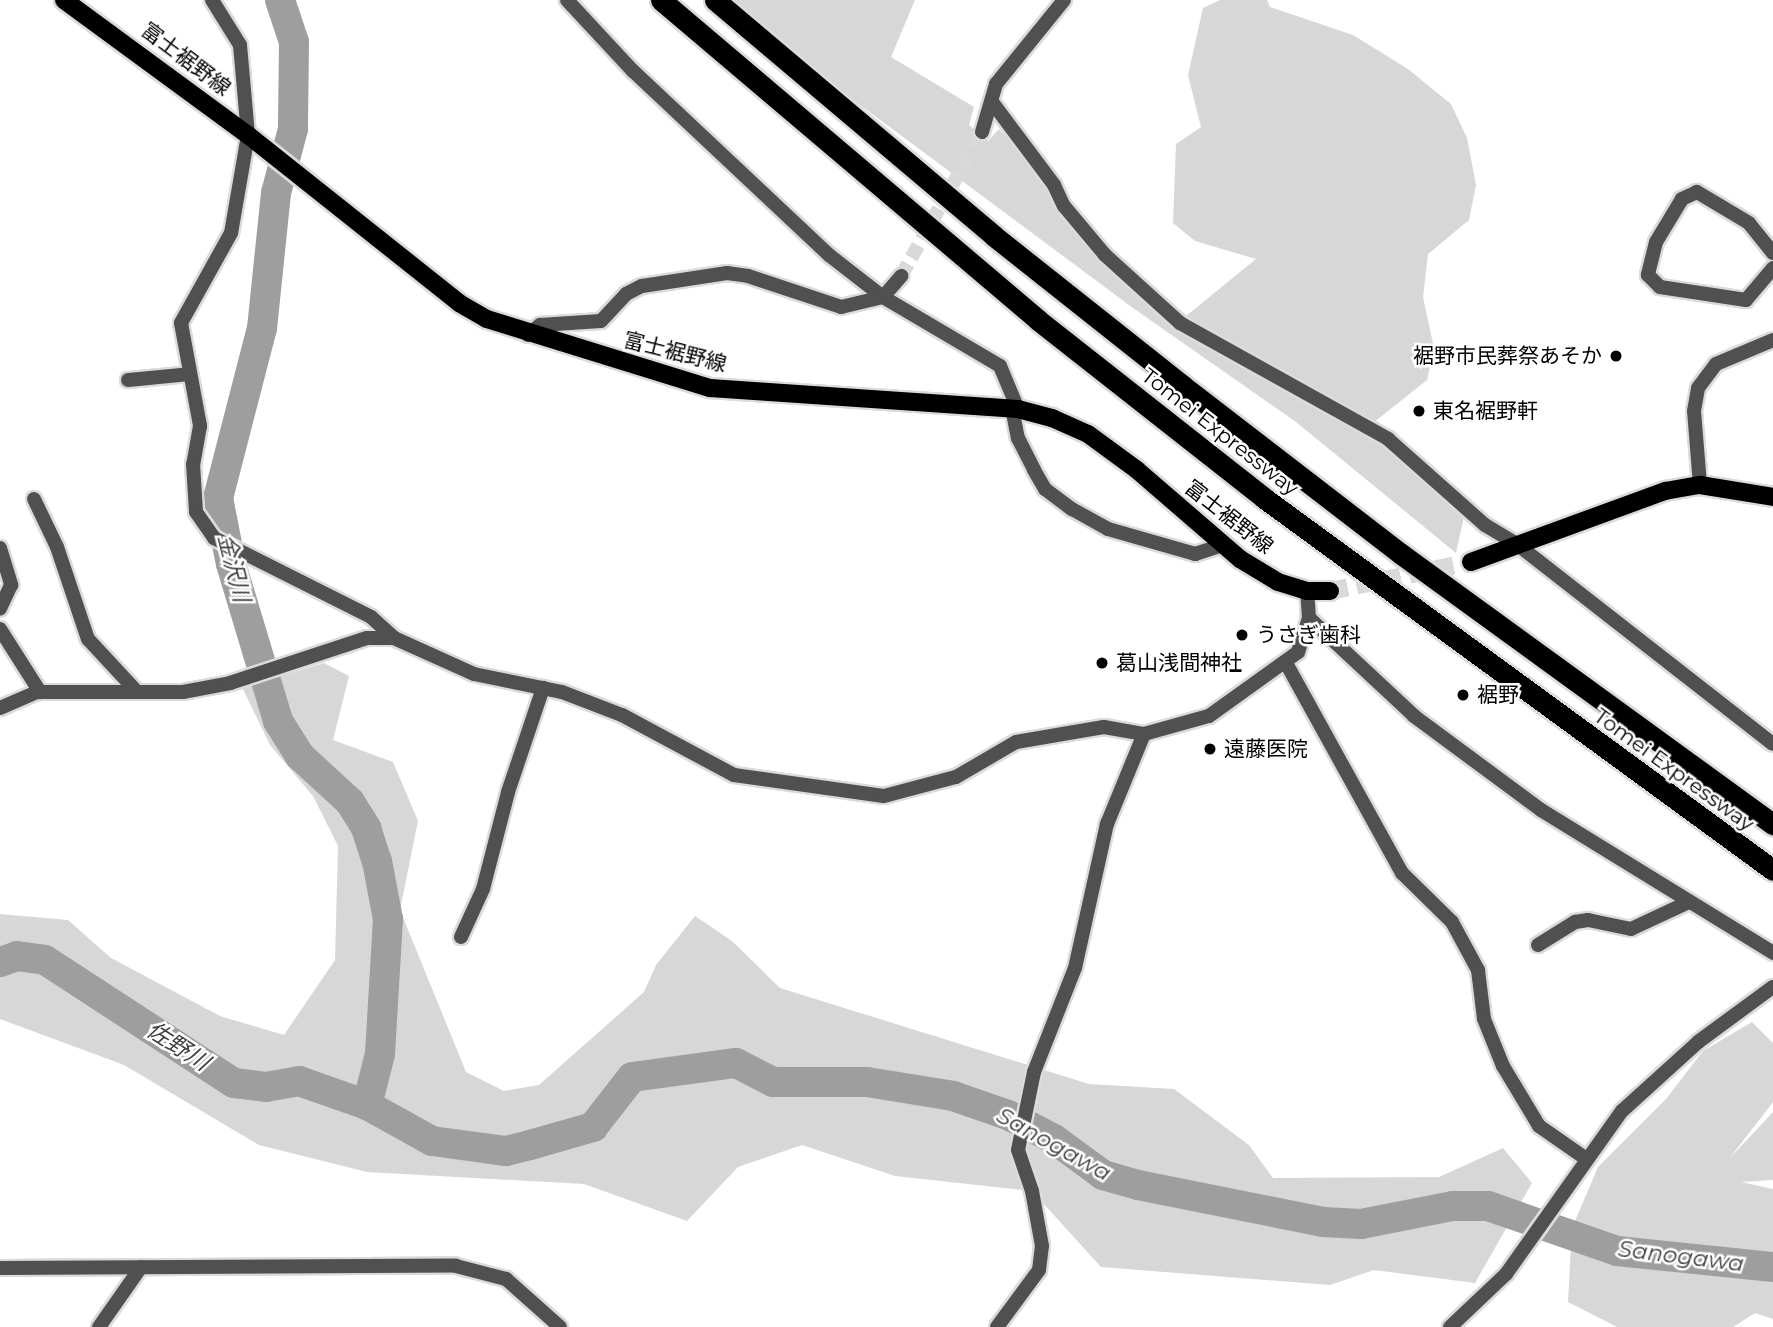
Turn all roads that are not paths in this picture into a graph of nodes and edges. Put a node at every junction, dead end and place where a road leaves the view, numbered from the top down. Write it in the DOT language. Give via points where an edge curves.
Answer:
graph roads {
  1 [pos="64,0"];
  2 [pos="212,0"];
  3 [pos="568,0"];
  4 [pos="661,0"];
  5 [pos="715,0"];
  6 [pos="1064,0"];
  7 [pos="992,102"];
  8 [pos="982,132"];
  9 [pos="248,135"];
  10 [pos="1773,253"];
  11 [pos="1773,268"];
  12 [pos="901,276"];
  13 [pos="883,297"];
  14 [pos="528,335"];
  15 [pos="1773,340"];
  16 [pos="190,374"];
  17 [pos="128,380"];
  18 [pos="1015,409"];
  19 [pos="1700,485"];
  20 [pos="1773,497"];
  21 [pos="34,499"];
  22 [pos="1222,545"];
  23 [pos="1518,545"];
  24 [pos="0,548"];
  25 [pos="1471,562"];
  26 [pos="1307,591"];
  27 [pos="1330,591"];
  28 [pos="0,609"];
  29 [pos="1310,618"];
  30 [pos="0,629"];
  31 [pos="394,638"];
  32 [pos="1286,663"];
  33 [pos="543,688"];
  34 [pos="40,692"];
  35 [pos="137,692"];
  36 [pos="0,708"];
  37 [pos="1144,734"];
  38 [pos="1773,744"];
  39 [pos="1773,824"];
  40 [pos="1773,870"];
  41 [pos="1689,902"];
  42 [pos="461,937"];
  43 [pos="1538,945"];
  44 [pos="1773,953"];
  45 [pos="1773,986"];
  46 [pos="1585,1158"];
  47 [pos="0,1268"];
  48 [pos="141,1268"];
  49 [pos="99,1327"];
  50 [pos="560,1327"];
  51 [pos="997,1327"];
  52 [pos="1450,1327"];
  1 -- 9 [label="main road, 富士裾野線"];
  2 -- 9 [label="street" via="240,45"];
  3 -- 13 [label="street" via="643,80 829,255"];
  4 -- 40 [label="highway, Tomei Expressway" via="1038,320 1253,490"];
  5 -- 39 [label="highway, Tomei Expressway" via="993,236 1183,386 1451,592"];
  6 -- 7 [label="street" via="996,85"];
  7 -- 8 [label="street"];
  7 -- 23 [label="street" via="1054,185 1064,206 1105,255 1180,323 1388,439 1485,525"];
  9 -- 14 [label="main road, 富士裾野線" via="459,303"];
  9 -- 16 [label="street" via="231,233 181,323"];
  10 -- 11 [label="street" via="1749,223 1697,192 1682,199 1656,242 1648,275 1661,287 1746,300"];
  12 -- 13 [label="street"];
  13 -- 14 [label="street" via="841,307 772,282 727,274 642,286 626,294 601,321 540,325"];
  13 -- 18 [label="street" via="1000,366"];
  14 -- 18 [label="main road, 富士裾野線" via="710,388"];
  15 -- 19 [label="street" via="1716,363 1698,388 1694,411"];
  16 -- 17 [label="street"];
  16 -- 31 [label="street" via="200,426 192,496 204,528 237,552 371,617"];
  18 -- 22 [label="main road, 富士裾野線" via="1087,434"];
  18 -- 22 [label="street" via="1018,438 1040,479 1072,509 1108,529 1195,554"];
  19 -- 20 [label="main road"];
  19 -- 23 [label="main road" via="1634,500"];
  21 -- 35 [label="street" via="57,547 88,639"];
  22 -- 26 [label="main road, 富士裾野線" via="1278,582"];
  23 -- 25 [label="main road"];
  23 -- 38 [label="street"];
  24 -- 28 [label="street" via="11,585"];
  26 -- 27 [label="main road, 富士裾野線"];
  26 -- 29 [label="street"];
  29 -- 32 [label="street" via="1298,652"];
  29 -- 41 [label="street" via="1414,716 1541,810"];
  30 -- 34 [label="street"];
  31 -- 33 [label="street" via="474,674"];
  31 -- 35 [label="street" via="367,638 230,683 183,692"];
  32 -- 37 [label="street" via="1209,716"];
  32 -- 46 [label="street" via="1402,873 1452,922 1478,970 1484,1020 1503,1066 1539,1126"];
  33 -- 37 [label="street" via="622,715 734,775 884,796 916,791 956,776 1016,742 1104,727"];
  33 -- 42 [label="street" via="508,792 483,889"];
  34 -- 35 [label="street"];
  34 -- 36 [label="street"];
  37 -- 51 [label="street" via="1107,824 1075,968 1034,1072 1017,1150 1032,1191 1042,1246 1039,1270"];
  41 -- 43 [label="street" via="1631,929 1588,920 1575,922"];
  41 -- 44 [label="street"];
  45 -- 46 [label="street" via="1698,1042 1622,1111"];
  46 -- 52 [label="street" via="1506,1274"];
  47 -- 48 [label="street"];
  48 -- 49 [label="street"];
  48 -- 50 [label="street" via="469,1268 506,1279"];
}
